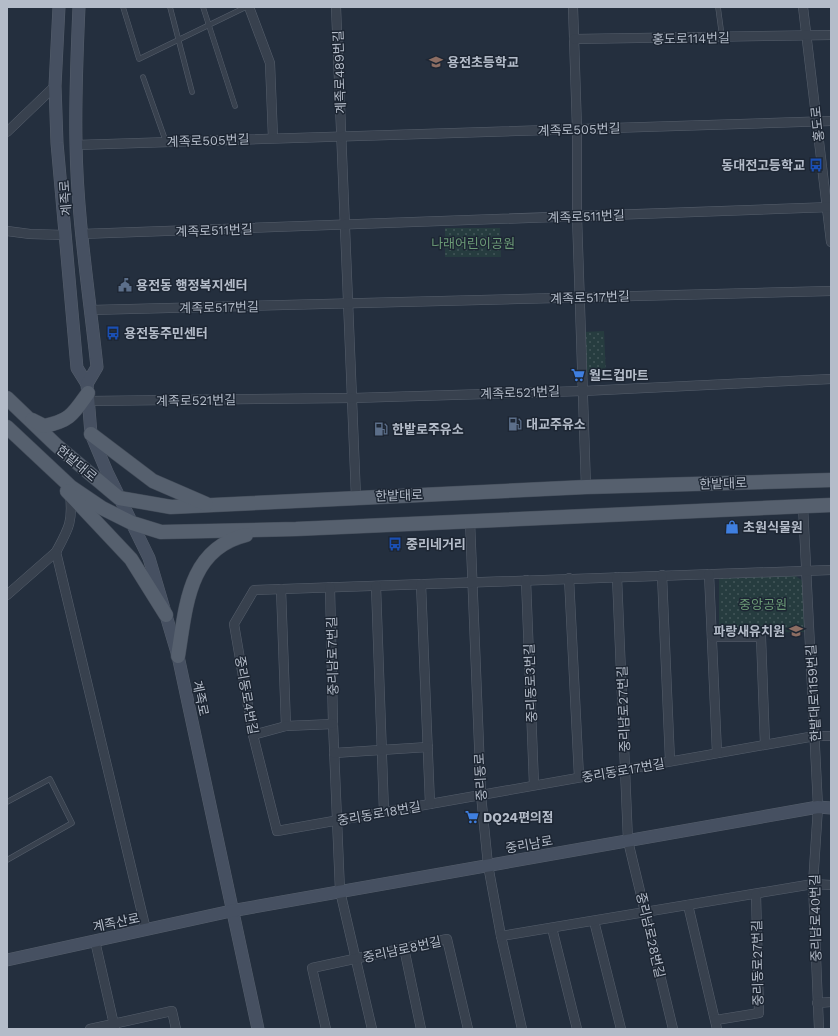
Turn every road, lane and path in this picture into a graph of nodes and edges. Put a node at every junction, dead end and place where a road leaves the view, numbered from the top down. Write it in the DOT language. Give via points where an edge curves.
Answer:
graph roads {
  1 [pos="59,7"];
  2 [pos="79,7"];
  3 [pos="123,7"];
  4 [pos="170,7"];
  5 [pos="204,7"];
  6 [pos="246,7"];
  7 [pos="249,7"];
  8 [pos="336,7"];
  9 [pos="573,7"];
  10 [pos="718,7"];
  11 [pos="803,7"];
  12 [pos="209,25"];
  13 [pos="831,36"];
  14 [pos="722,37"];
  15 [pos="807,37"];
  16 [pos="574,39"];
  17 [pos="179,40"];
  18 [pos="143,77"];
  19 [pos="55,86"];
  20 [pos="192,92"];
  21 [pos="235,106"];
  22 [pos="816,121"];
  23 [pos="831,121"];
  24 [pos="577,129"];
  25 [pos="7,132"];
  26 [pos="341,136"];
  27 [pos="273,138"];
  28 [pos="166,142"];
  29 [pos="76,144"];
  30 [pos="829,207"];
  31 [pos="577,216"];
  32 [pos="346,225"];
  33 [pos="7,231"];
  34 [pos="81,234"];
  35 [pos="65,235"];
  36 [pos="831,242"];
  37 [pos="831,291"];
  38 [pos="580,298"];
  39 [pos="348,304"];
  40 [pos="90,310"];
  41 [pos="831,379"];
  42 [pos="583,390"];
  43 [pos="88,393"];
  44 [pos="7,398"];
  45 [pos="353,398"];
  46 [pos="24,415"];
  47 [pos="7,427"];
  48 [pos="91,434"];
  49 [pos="41,458"];
  50 [pos="831,480"];
  51 [pos="586,487"];
  52 [pos="70,494"];
  53 [pos="356,497"];
  54 [pos="119,498"];
  55 [pos="208,505"];
  56 [pos="831,505"];
  57 [pos="803,506"];
  58 [pos="470,521"];
  59 [pos="132,523"];
  60 [pos="296,529"];
  61 [pos="56,552"];
  62 [pos="807,570"];
  63 [pos="831,570"];
  64 [pos="709,574"];
  65 [pos="662,575"];
  66 [pos="617,577"];
  67 [pos="569,578"];
  68 [pos="526,580"];
  69 [pos="473,582"];
  70 [pos="421,584"];
  71 [pos="376,586"];
  72 [pos="330,587"];
  73 [pos="281,589"];
  74 [pos="7,595"];
  75 [pos="166,615"];
  76 [pos="712,637"];
  77 [pos="178,656"];
  78 [pos="333,724"];
  79 [pos="286,726"];
  80 [pos="253,735"];
  81 [pos="815,736"];
  82 [pos="831,736"];
  83 [pos="765,744"];
  84 [pos="428,747"];
  85 [pos="382,751"];
  86 [pos="334,753"];
  87 [pos="717,753"];
  88 [pos="670,761"];
  89 [pos="625,769"];
  90 [pos="579,777"];
  91 [pos="534,785"];
  92 [pos="481,795"];
  93 [pos="7,802"];
  94 [pos="430,804"];
  95 [pos="818,807"];
  96 [pos="831,808"];
  97 [pos="384,812"];
  98 [pos="337,820"];
  99 [pos="277,831"];
  100 [pos="628,840"];
  101 [pos="7,860"];
  102 [pos="488,865"];
  103 [pos="813,884"];
  104 [pos="831,885"];
  105 [pos="340,891"];
  106 [pos="756,894"];
  107 [pos="688,905"];
  108 [pos="231,911"];
  109 [pos="645,912"];
  110 [pos="594,921"];
  111 [pos="552,928"];
  112 [pos="146,930"];
  113 [pos="501,936"];
  114 [pos="95,941"];
  115 [pos="404,948"];
  116 [pos="356,959"];
  117 [pos="7,960"];
  118 [pos="817,1002"];
  119 [pos="831,1002"];
  120 [pos="716,1025"];
  121 [pos="114,1026"];
  122 [pos="90,1029"];
  123 [pos="176,1029"];
  124 [pos="258,1029"];
  125 [pos="326,1029"];
  126 [pos="372,1029"];
  127 [pos="421,1029"];
  128 [pos="468,1029"];
  129 [pos="522,1029"];
  130 [pos="577,1029"];
  131 [pos="621,1029"];
  132 [pos="673,1029"];
  133 [pos="818,1029"];
  1 -- 19 [label="main road, 계족로"];
  2 -- 29 [label="main road, 계족로"];
  3 -- 17 [label="lane" via="139,59"];
  4 -- 17 [label="lane"];
  5 -- 12 [label="lane"];
  6 -- 12 [label="lane"];
  7 -- 27 [label="street" via="270,63"];
  8 -- 26 [label="street, 계족로489번길"];
  9 -- 16 [label="street"];
  10 -- 14 [label="lane"];
  11 -- 15 [label="street, 홍도로"];
  12 -- 17 [label="lane"];
  12 -- 21 [label="lane"];
  13 -- 15 [label="street, 홍도로114번길"];
  14 -- 15 [label="street, 홍도로114번길"];
  14 -- 16 [label="street, 홍도로114번길"];
  15 -- 22 [label="street, 홍도로"];
  16 -- 24 [label="street"];
  17 -- 20 [label="lane"];
  18 -- 28 [label="lane"];
  19 -- 25 [label="street"];
  19 -- 35 [label="main road, 계족로"];
  22 -- 23 [label="street, 계족로505번길"];
  22 -- 24 [label="street, 계족로505번길"];
  22 -- 30 [label="street, 홍도로"];
  24 -- 26 [label="street, 계족로505번길"];
  24 -- 31 [label="street"];
  26 -- 27 [label="street, 계족로505번길"];
  26 -- 32 [label="street"];
  27 -- 28 [label="street, 계족로505번길"];
  28 -- 29 [label="street, 계족로505번길"];
  29 -- 34 [label="main road, 계족로"];
  30 -- 31 [label="street, 계족로511번길"];
  30 -- 36 [label="street, 홍도로"];
  31 -- 32 [label="street, 계족로511번길"];
  31 -- 38 [label="street"];
  32 -- 34 [label="street, 계족로511번길"];
  32 -- 39 [label="street"];
  33 -- 35 [label="street"];
  34 -- 40 [label="main road, 계족로"];
  35 -- 43 [label="main road, 계족로" via="77,368"];
  37 -- 38 [label="street, 계족로517번길"];
  38 -- 39 [label="street, 계족로517번길"];
  38 -- 42 [label="street"];
  39 -- 40 [label="street, 계족로517번길"];
  39 -- 45 [label="street"];
  40 -- 43 [label="main road, 계족로" via="97,366"];
  41 -- 42 [label="street, 계족로521번길"];
  42 -- 45 [label="street, 계족로521번길"];
  42 -- 51 [label="street"];
  43 -- 45 [label="street, 계족로521번길"];
  43 -- 46 [label="main road" via="73,414 61,423 44,426"];
  43 -- 48 [label="main road, 계족로"];
  44 -- 46 [label="main road, 한밭대로"];
  45 -- 53 [label="street"];
  46 -- 54 [label="main road, 한밭대로"];
  47 -- 49 [label="main road, 한밭대로"];
  48 -- 54 [label="main road, 계족로"];
  48 -- 55 [label="main road" via="154,481"];
  49 -- 52 [label="main road" via="48,472"];
  49 -- 59 [label="main road, 한밭대로" via="71,487 102,508"];
  50 -- 51 [label="main road, 한밭대로"];
  51 -- 53 [label="main road, 한밭대로"];
  52 -- 61 [label="street" via="71,522"];
  52 -- 75 [label="main road" via="131,558"];
  53 -- 55 [label="main road, 한밭대로"];
  54 -- 55 [label="main road, 한밭대로" via="172,507"];
  54 -- 59 [label="main road, 계족로"];
  56 -- 57 [label="main road, 한밭대로"];
  57 -- 58 [label="main road, 한밭대로"];
  57 -- 62 [label="street, 한밭대로1159번길"];
  58 -- 60 [label="main road, 한밭대로"];
  58 -- 69 [label="street, 중리동로"];
  59 -- 60 [label="main road, 한밭대로" via="161,532"];
  59 -- 75 [label="main road, 계족로" via="149,558"];
  60 -- 77 [label="main road" via="256,532 234,538 215,549 197,572 187,596"];
  61 -- 74 [label="street"];
  61 -- 112 [label="street"];
  62 -- 63 [label="street"];
  62 -- 64 [label="street"];
  62 -- 81 [label="street, 한밭대로1159번길"];
  64 -- 65 [label="street"];
  64 -- 76 [label="street"];
  65 -- 66 [label="street"];
  65 -- 88 [label="street"];
  66 -- 67 [label="street"];
  66 -- 89 [label="street, 중리남로27번길"];
  67 -- 68 [label="street"];
  67 -- 90 [label="street"];
  68 -- 69 [label="street"];
  68 -- 91 [label="street, 중리동로3번길"];
  69 -- 70 [label="street, 중리동로4번길"];
  69 -- 92 [label="street, 중리동로"];
  70 -- 71 [label="street, 중리동로4번길"];
  70 -- 84 [label="street"];
  71 -- 72 [label="street, 중리동로4번길"];
  71 -- 85 [label="street"];
  72 -- 73 [label="street, 중리동로4번길"];
  72 -- 78 [label="street, 중리남로7번길"];
  73 -- 79 [label="street"];
  73 -- 80 [label="street, 중리동로4번길" via="254,590 234,624"];
  75 -- 77 [label="main road, 계족로"];
  76 -- 83 [label="street" via="761,637"];
  76 -- 87 [label="street"];
  77 -- 108 [label="main road, 계족로"];
  78 -- 79 [label="street"];
  78 -- 86 [label="street, 중리남로7번길"];
  79 -- 80 [label="street"];
  80 -- 99 [label="street, 중리동로4번길"];
  81 -- 82 [label="street, 중리동로17번길"];
  81 -- 83 [label="street, 중리동로17번길"];
  81 -- 95 [label="street, 한밭대로1159번길"];
  83 -- 87 [label="street, 중리동로17번길"];
  84 -- 85 [label="street"];
  84 -- 94 [label="street"];
  85 -- 86 [label="street"];
  85 -- 97 [label="street"];
  86 -- 98 [label="street, 중리남로7번길"];
  87 -- 88 [label="street, 중리동로17번길"];
  88 -- 89 [label="street, 중리동로17번길"];
  89 -- 90 [label="street, 중리동로17번길"];
  89 -- 100 [label="street, 중리남로27번길"];
  90 -- 91 [label="street, 중리동로17번길"];
  91 -- 92 [label="street, 중리동로17번길"];
  92 -- 94 [label="street, 중리동로18번길"];
  92 -- 102 [label="street, 중리동로"];
  93 -- 101 [label="lane" via="50,779 72,823"];
  94 -- 97 [label="street, 중리동로18번길"];
  95 -- 96 [label="main road, 중리남로"];
  95 -- 100 [label="main road, 중리남로"];
  95 -- 103 [label="street, 중리남로40번길"];
  97 -- 98 [label="street, 중리동로18번길"];
  98 -- 99 [label="street, 중리동로18번길"];
  98 -- 105 [label="street, 중리남로7번길"];
  100 -- 102 [label="main road, 중리남로"];
  100 -- 109 [label="street, 중리남로28번길"];
  102 -- 105 [label="main road, 중리남로"];
  102 -- 113 [label="street, 중리동로"];
  103 -- 104 [label="street"];
  103 -- 106 [label="street"];
  103 -- 118 [label="street, 중리남로40번길"];
  105 -- 108 [label="main road, 중리남로"];
  105 -- 116 [label="street, 중리남로8번길"];
  106 -- 107 [label="street"];
  106 -- 120 [label="street, 중리동로27번길" via="759,1013"];
  107 -- 109 [label="street"];
  107 -- 120 [label="street, 중리동로27번길"];
  108 -- 112 [label="main road, 계족산로"];
  108 -- 124 [label="main road, 계족로"];
  109 -- 110 [label="street"];
  109 -- 132 [label="street, 중리남로28번길"];
  110 -- 111 [label="street"];
  110 -- 131 [label="street"];
  111 -- 113 [label="street"];
  111 -- 130 [label="street"];
  112 -- 114 [label="main road, 계족산로"];
  113 -- 129 [label="street, 중리동로"];
  114 -- 117 [label="main road, 계족산로"];
  114 -- 121 [label="street"];
  115 -- 116 [label="street, 중리남로8번길"];
  115 -- 127 [label="street"];
  115 -- 128 [label="street, 중리남로8번길" via="447,939"];
  116 -- 125 [label="street, 중리남로8번길" via="312,968"];
  116 -- 126 [label="street, 중리남로8번길"];
  118 -- 119 [label="street"];
  118 -- 133 [label="street, 중리남로40번길"];
  121 -- 122 [label="street"];
  121 -- 123 [label="street" via="172,1011"];
}
